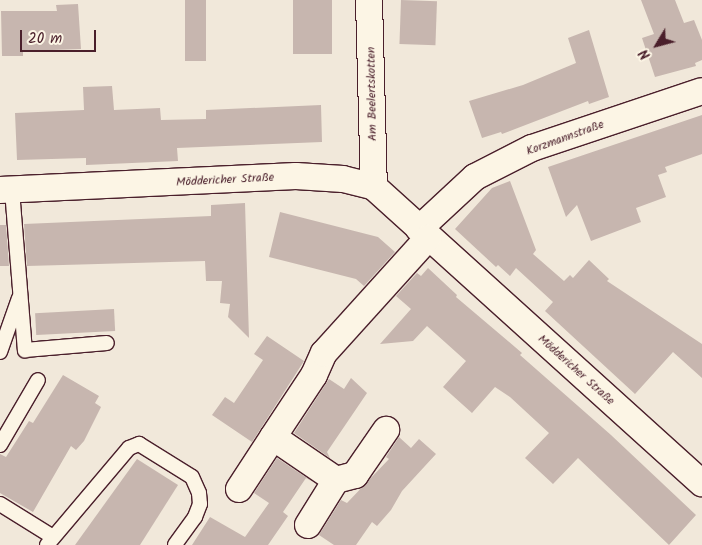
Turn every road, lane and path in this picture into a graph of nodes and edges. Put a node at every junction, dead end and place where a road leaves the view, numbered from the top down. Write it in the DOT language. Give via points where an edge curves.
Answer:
graph roads {
  1 [pos="369,0"];
  2 [pos="702,91"];
  3 [pos="374,187"];
  4 [pos="6,190"];
  5 [pos="424,234"];
  6 [pos="21,292"];
  7 [pos="107,343"];
  8 [pos="0,352"];
  9 [pos="38,380"];
  10 [pos="386,430"];
  11 [pos="273,437"];
  12 [pos="0,445"];
  13 [pos="336,480"];
  14 [pos="702,483"];
  15 [pos="239,488"];
  16 [pos="0,504"];
  17 [pos="308,525"];
  18 [pos="50,541"];
  19 [pos="175,545"];
  1 -- 3 [label="street, Am Beelertskotten"];
  2 -- 5 [label="street, Korzmannstraße" via="532,148 475,177"];
  3 -- 4 [label="street, Möddericher Straße" via="343,179 296,176"];
  3 -- 5 [label="street, Möddericher Straße"];
  4 -- 6 [label="lane"];
  5 -- 11 [label="street" via="324,353 314,375"];
  5 -- 14 [label="street, Möddericher Straße"];
  6 -- 7 [label="lane" via="25,350"];
  6 -- 8 [label="lane"];
  9 -- 12 [label="lane"];
  10 -- 13 [label="street" via="355,475"];
  11 -- 13 [label="street"];
  11 -- 15 [label="street"];
  13 -- 17 [label="street"];
  16 -- 18 [label="lane"];
  18 -- 19 [label="lane" via="129,448 139,444 192,477 200,493 195,517"];
}
